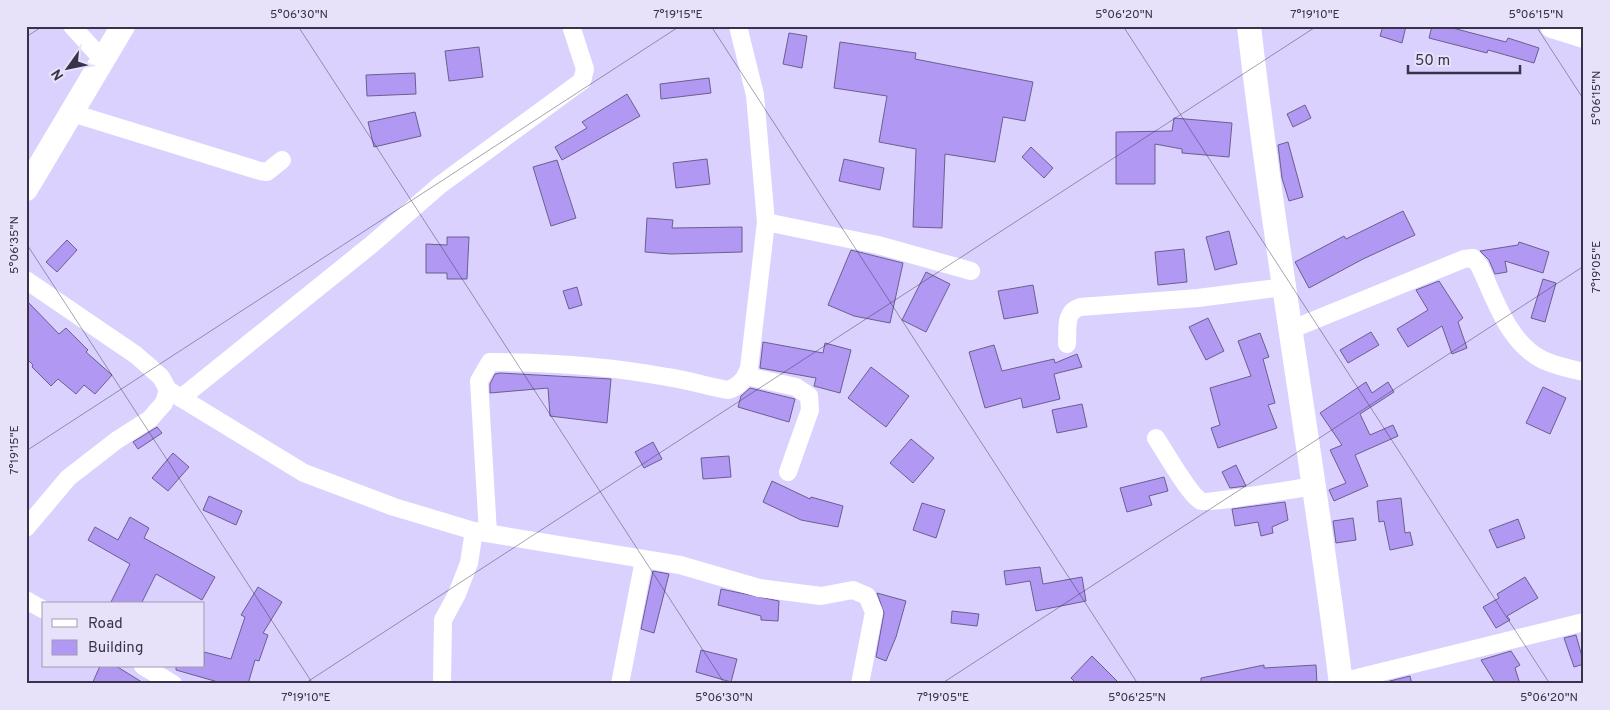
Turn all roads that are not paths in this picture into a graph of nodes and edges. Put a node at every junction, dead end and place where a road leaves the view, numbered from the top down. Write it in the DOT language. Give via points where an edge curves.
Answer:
graph roads {
  1 [pos="72,26"];
  2 [pos="123,26"];
  3 [pos="571,26"];
  4 [pos="738,26"];
  5 [pos="1248,26"];
  6 [pos="1552,26"];
  7 [pos="1584,36"];
  8 [pos="103,60"];
  9 [pos="72,113"];
  10 [pos="282,160"];
  11 [pos="26,189"];
  12 [pos="766,222"];
  13 [pos="971,271"];
  14 [pos="26,280"];
  15 [pos="1284,287"];
  16 [pos="1290,330"];
  17 [pos="1067,344"];
  18 [pos="1584,372"];
  19 [pos="746,376"];
  20 [pos="175,394"];
  21 [pos="1156,438"];
  22 [pos="788,472"];
  23 [pos="1315,486"];
  24 [pos="26,528"];
  25 [pos="481,532"];
  26 [pos="644,560"];
  27 [pos="26,600"];
  28 [pos="42,609"];
  29 [pos="1584,622"];
  30 [pos="146,668"];
  31 [pos="1341,683"];
  32 [pos="174,684"];
  33 [pos="442,684"];
  34 [pos="620,684"];
  35 [pos="860,684"];
  1 -- 8 [label="street"];
  2 -- 8 [label="street"];
  3 -- 20 [label="street" via="585,69 582,82 440,184 371,245"];
  4 -- 12 [label="street" via="755,95"];
  5 -- 15 [label="street"];
  6 -- 7 [label="street"];
  8 -- 9 [label="street"];
  9 -- 10 [label="street" via="260,171 267,172"];
  9 -- 11 [label="street"];
  12 -- 13 [label="street" via="878,245"];
  12 -- 19 [label="street"];
  14 -- 20 [label="street" via="136,355"];
  15 -- 16 [label="street"];
  15 -- 17 [label="street" via="1198,298 1080,306 1068,317"];
  16 -- 18 [label="street" via="1400,284 1473,258 1479,264 1513,335 1542,359"];
  16 -- 23 [label="street"];
  19 -- 22 [label="street" via="796,388 810,396 810,410"];
  19 -- 25 [label="street" via="735,388 728,390 618,370 532,362 490,362 479,381"];
  20 -- 24 [label="street" via="150,419 68,478"];
  20 -- 25 [label="street" via="304,473 394,507"];
  21 -- 23 [label="street" via="1190,491 1201,501 1208,503"];
  23 -- 31 [label="street"];
  25 -- 26 [label="street"];
  25 -- 33 [label="street" via="457,594 443,620"];
  26 -- 34 [label="street"];
  26 -- 35 [label="street" via="680,565 759,588 821,596 853,590 867,596 874,612"];
  27 -- 28 [label="street"];
  29 -- 31 [label="street"];
  30 -- 32 [label="street"];
}
